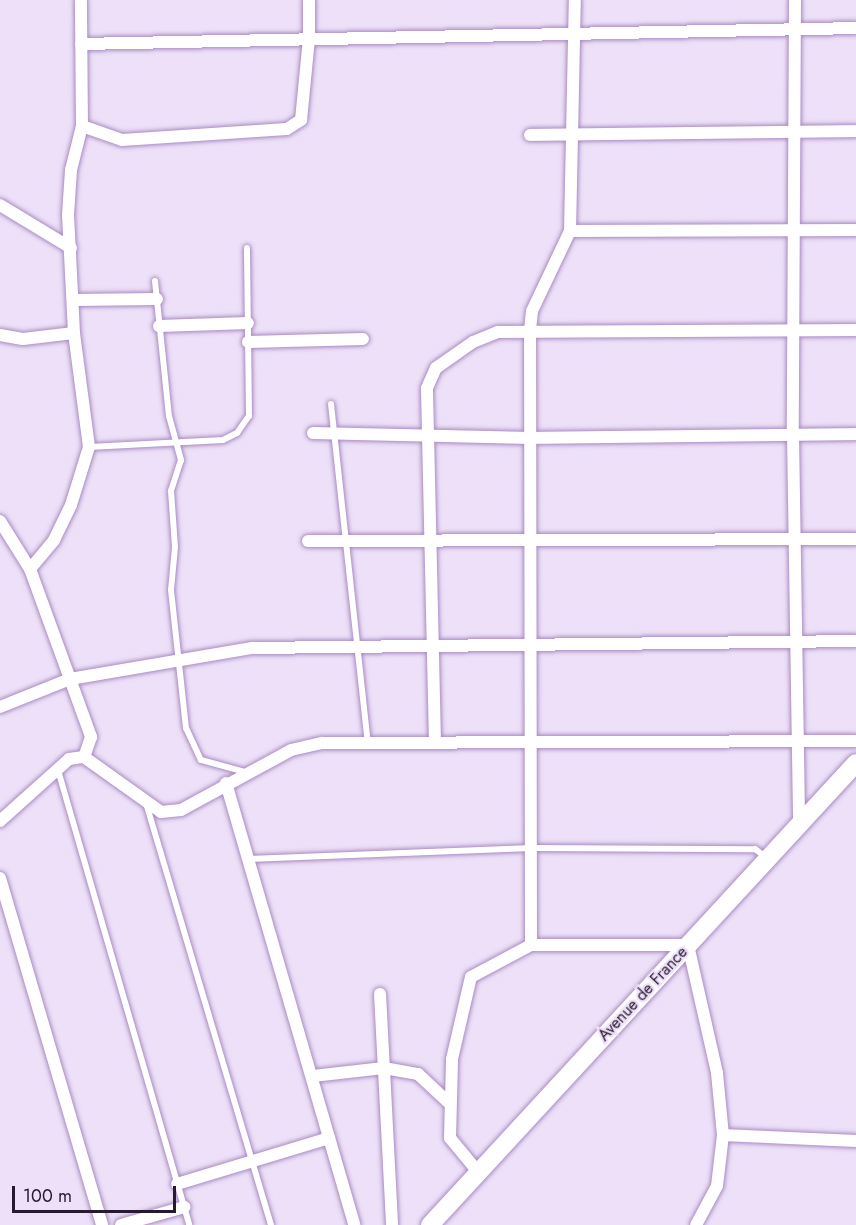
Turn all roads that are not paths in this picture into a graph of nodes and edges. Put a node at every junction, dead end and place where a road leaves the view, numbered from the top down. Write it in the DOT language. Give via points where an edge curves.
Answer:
graph roads {
  1 [pos="81,0"];
  2 [pos="309,0"];
  3 [pos="575,0"];
  4 [pos="795,0"];
  5 [pos="795,28"];
  6 [pos="856,28"];
  7 [pos="574,32"];
  8 [pos="309,39"];
  9 [pos="81,44"];
  10 [pos="82,126"];
  11 [pos="856,131"];
  12 [pos="795,132"];
  13 [pos="572,134"];
  14 [pos="530,135"];
  15 [pos="0,205"];
  16 [pos="794,230"];
  17 [pos="856,230"];
  18 [pos="570,231"];
  19 [pos="71,248"];
  20 [pos="247,248"];
  21 [pos="155,281"];
  22 [pos="157,299"];
  23 [pos="73,300"];
  24 [pos="248,323"];
  25 [pos="159,326"];
  26 [pos="530,330"];
  27 [pos="856,330"];
  28 [pos="794,331"];
  29 [pos="74,333"];
  30 [pos="0,335"];
  31 [pos="363,339"];
  32 [pos="248,342"];
  33 [pos="331,404"];
  34 [pos="313,433"];
  35 [pos="334,434"];
  36 [pos="793,434"];
  37 [pos="856,434"];
  38 [pos="429,437"];
  39 [pos="531,438"];
  40 [pos="176,443"];
  41 [pos="89,447"];
  42 [pos="0,521"];
  43 [pos="794,538"];
  44 [pos="531,539"];
  45 [pos="856,539"];
  46 [pos="430,540"];
  47 [pos="308,541"];
  48 [pos="346,541"];
  49 [pos="30,570"];
  50 [pos="856,641"];
  51 [pos="796,642"];
  52 [pos="531,645"];
  53 [pos="433,646"];
  54 [pos="358,647"];
  55 [pos="178,659"];
  56 [pos="70,679"];
  57 [pos="0,708"];
  58 [pos="796,740"];
  59 [pos="856,741"];
  60 [pos="532,742"];
  61 [pos="368,743"];
  62 [pos="435,743"];
  63 [pos="84,757"];
  64 [pos="856,763"];
  65 [pos="58,769"];
  66 [pos="245,772"];
  67 [pos="226,783"];
  68 [pos="145,799"];
  69 [pos="0,821"];
  70 [pos="799,829"];
  71 [pos="532,848"];
  72 [pos="248,859"];
  73 [pos="770,860"];
  74 [pos="0,878"];
  75 [pos="531,945"];
  76 [pos="688,945"];
  77 [pos="380,994"];
  78 [pos="384,1068"];
  79 [pos="313,1076"];
  80 [pos="448,1103"];
  81 [pos="723,1135"];
  82 [pos="329,1137"];
  83 [pos="856,1141"];
  84 [pos="252,1161"];
  85 [pos="479,1173"];
  86 [pos="177,1184"];
  87 [pos="184,1207"];
  88 [pos="102,1225"];
  89 [pos="121,1225"];
  90 [pos="189,1225"];
  91 [pos="271,1225"];
  92 [pos="354,1225"];
  93 [pos="392,1225"];
  94 [pos="430,1225"];
  95 [pos="696,1225"];
  1 -- 9 [label="street"];
  2 -- 8 [label="street"];
  3 -- 7 [label="street"];
  4 -- 5 [label="street"];
  5 -- 6 [label="street"];
  5 -- 7 [label="street"];
  5 -- 12 [label="street"];
  7 -- 8 [label="street"];
  7 -- 13 [label="street"];
  8 -- 9 [label="street"];
  8 -- 10 [label="street" via="301,120 287,129 122,140"];
  9 -- 10 [label="street"];
  10 -- 19 [label="street" via="70,170"];
  11 -- 12 [label="street"];
  12 -- 13 [label="street"];
  12 -- 16 [label="street"];
  13 -- 14 [label="street"];
  13 -- 18 [label="street"];
  15 -- 19 [label="street"];
  16 -- 17 [label="street"];
  16 -- 18 [label="street"];
  16 -- 28 [label="street"];
  18 -- 26 [label="street" via="532,311"];
  19 -- 23 [label="street"];
  20 -- 24 [label="lane"];
  21 -- 22 [label="lane"];
  22 -- 23 [label="street"];
  22 -- 25 [label="lane"];
  23 -- 29 [label="street"];
  24 -- 25 [label="street"];
  24 -- 32 [label="lane"];
  25 -- 40 [label="lane" via="169,416"];
  26 -- 28 [label="street"];
  26 -- 38 [label="street" via="498,332 473,342 436,369 428,388"];
  26 -- 39 [label="street"];
  27 -- 28 [label="street"];
  28 -- 36 [label="street"];
  29 -- 30 [label="street" via="23,339"];
  29 -- 41 [label="street"];
  31 -- 32 [label="street"];
  32 -- 40 [label="lane" via="249,416 237,433 223,441"];
  33 -- 35 [label="lane"];
  34 -- 35 [label="street"];
  35 -- 38 [label="street"];
  35 -- 48 [label="lane"];
  36 -- 37 [label="street"];
  36 -- 39 [label="street"];
  36 -- 43 [label="street"];
  38 -- 39 [label="street"];
  38 -- 46 [label="street"];
  39 -- 44 [label="street"];
  40 -- 41 [label="lane"];
  40 -- 55 [label="lane" via="181,460 171,491 175,546 171,590"];
  41 -- 49 [label="street" via="71,505 54,540"];
  42 -- 49 [label="street"];
  43 -- 44 [label="street"];
  43 -- 45 [label="street"];
  43 -- 51 [label="street"];
  44 -- 46 [label="street"];
  44 -- 52 [label="street"];
  46 -- 48 [label="street"];
  46 -- 53 [label="street"];
  47 -- 48 [label="street"];
  48 -- 54 [label="lane"];
  49 -- 56 [label="street"];
  50 -- 51 [label="street"];
  51 -- 52 [label="street"];
  51 -- 58 [label="street"];
  52 -- 53 [label="street"];
  52 -- 60 [label="street"];
  53 -- 54 [label="street"];
  53 -- 62 [label="street"];
  54 -- 55 [label="street" via="252,648"];
  54 -- 61 [label="lane"];
  55 -- 56 [label="street"];
  55 -- 66 [label="lane" via="186,728 201,760"];
  56 -- 57 [label="street"];
  56 -- 63 [label="street" via="91,737"];
  58 -- 59 [label="street"];
  58 -- 60 [label="street"];
  58 -- 70 [label="street"];
  60 -- 62 [label="street"];
  60 -- 71 [label="street"];
  61 -- 62 [label="street"];
  61 -- 66 [label="street" via="322,743 291,750"];
  63 -- 65 [label="street" via="69,759"];
  63 -- 68 [label="street"];
  64 -- 70 [label="main road, Avenue de France"];
  65 -- 69 [label="street"];
  65 -- 86 [label="lane"];
  66 -- 67 [label="street"];
  67 -- 68 [label="street" via="181,810 161,812"];
  67 -- 72 [label="street"];
  68 -- 84 [label="lane"];
  70 -- 73 [label="main road, Avenue de France"];
  71 -- 72 [label="lane"];
  71 -- 73 [label="lane" via="755,849"];
  71 -- 75 [label="street"];
  72 -- 79 [label="street"];
  73 -- 76 [label="main road, Avenue de France"];
  74 -- 88 [label="street"];
  75 -- 76 [label="street"];
  75 -- 80 [label="street" via="471,977 452,1059"];
  76 -- 81 [label="street" via="717,1073"];
  76 -- 85 [label="main road, Avenue de France"];
  77 -- 78 [label="street"];
  78 -- 79 [label="street"];
  78 -- 80 [label="street" via="418,1074"];
  78 -- 93 [label="street"];
  79 -- 82 [label="street"];
  80 -- 85 [label="street" via="450,1138"];
  81 -- 83 [label="street"];
  81 -- 95 [label="street" via="717,1186"];
  82 -- 84 [label="street"];
  82 -- 92 [label="street"];
  84 -- 86 [label="street"];
  84 -- 91 [label="lane"];
  85 -- 94 [label="main road, Avenue de France"];
  86 -- 87 [label="lane"];
  87 -- 89 [label="street"];
  87 -- 90 [label="lane"];
}
